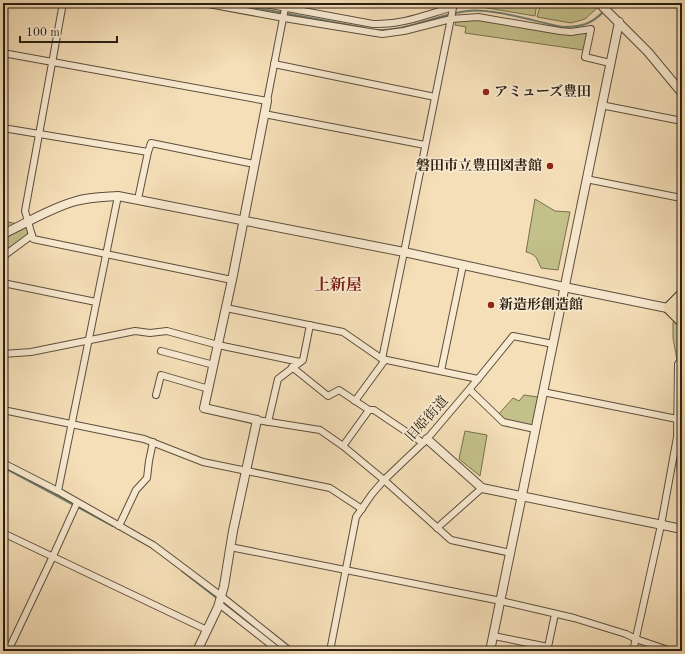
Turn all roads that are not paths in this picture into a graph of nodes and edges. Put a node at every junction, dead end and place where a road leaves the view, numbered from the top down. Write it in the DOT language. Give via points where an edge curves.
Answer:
graph roads {
  1 [pos="63,3"];
  2 [pos="202,3"];
  3 [pos="260,3"];
  4 [pos="599,3"];
  5 [pos="285,5"];
  6 [pos="453,5"];
  7 [pos="284,18"];
  8 [pos="451,19"];
  9 [pos="619,22"];
  10 [pos="3,53"];
  11 [pos="52,62"];
  12 [pos="610,63"];
  13 [pos="274,64"];
  14 [pos="682,92"];
  15 [pos="434,97"];
  16 [pos="267,101"];
  17 [pos="602,105"];
  18 [pos="264,114"];
  19 [pos="682,121"];
  20 [pos="3,128"];
  21 [pos="38,134"];
  22 [pos="425,145"];
  23 [pos="148,152"];
  24 [pos="254,164"];
  25 [pos="682,164"];
  26 [pos="586,178"];
  27 [pos="118,196"];
  28 [pos="681,198"];
  29 [pos="138,199"];
  30 [pos="243,220"];
  31 [pos="29,222"];
  32 [pos="3,234"];
  33 [pos="32,235"];
  34 [pos="404,252"];
  35 [pos="106,254"];
  36 [pos="3,263"];
  37 [pos="682,264"];
  38 [pos="463,265"];
  39 [pos="232,280"];
  40 [pos="3,283"];
  41 [pos="564,287"];
  42 [pos="682,295"];
  43 [pos="96,302"];
  44 [pos="226,308"];
  45 [pos="668,308"];
  46 [pos="682,311"];
  47 [pos="682,321"];
  48 [pos="310,325"];
  49 [pos="88,340"];
  50 [pos="553,344"];
  51 [pos="218,345"];
  52 [pos="161,351"];
  53 [pos="3,354"];
  54 [pos="682,359"];
  55 [pos="383,360"];
  56 [pos="300,362"];
  57 [pos="214,366"];
  58 [pos="292,367"];
  59 [pos="441,372"];
  60 [pos="478,379"];
  61 [pos="209,389"];
  62 [pos="470,390"];
  63 [pos="543,392"];
  64 [pos="156,395"];
  65 [pos="355,401"];
  66 [pos="3,410"];
  67 [pos="369,410"];
  68 [pos="677,419"];
  69 [pos="257,420"];
  70 [pos="268,422"];
  71 [pos="72,424"];
  72 [pos="535,429"];
  73 [pos="680,429"];
  74 [pos="425,441"];
  75 [pos="153,442"];
  76 [pos="343,446"];
  77 [pos="3,463"];
  78 [pos="246,472"];
  79 [pos="384,480"];
  80 [pos="482,488"];
  81 [pos="58,492"];
  82 [pos="522,497"];
  83 [pos="77,503"];
  84 [pos="362,509"];
  85 [pos="661,525"];
  86 [pos="120,526"];
  87 [pos="437,528"];
  88 [pos="682,529"];
  89 [pos="3,532"];
  90 [pos="230,547"];
  91 [pos="511,553"];
  92 [pos="53,556"];
  93 [pos="345,570"];
  94 [pos="220,600"];
  95 [pos="501,601"];
  96 [pos="555,614"];
  97 [pos="207,630"];
  98 [pos="494,636"];
  99 [pos="636,639"];
  100 [pos="8,651"];
  101 [pos="197,651"];
  102 [pos="279,651"];
  103 [pos="290,651"];
  104 [pos="330,651"];
  105 [pos="490,651"];
  106 [pos="633,651"];
  107 [pos="671,651"];
  1 -- 11 [label="street"];
  2 -- 7 [label="street"];
  3 -- 5 [label="street"];
  4 -- 9 [label="street"];
  5 -- 6 [label="street" via="373,24 399,23"];
  5 -- 7 [label="street"];
  6 -- 8 [label="street"];
  7 -- 8 [label="street" via="382,34"];
  7 -- 13 [label="street"];
  8 -- 12 [label="street" via="478,17 571,32 591,29 585,58"];
  8 -- 15 [label="street"];
  9 -- 12 [label="street"];
  9 -- 14 [label="street"];
  10 -- 11 [label="street"];
  11 -- 16 [label="street"];
  11 -- 21 [label="street"];
  12 -- 17 [label="street"];
  13 -- 15 [label="street"];
  13 -- 16 [label="street"];
  15 -- 22 [label="street"];
  16 -- 18 [label="street"];
  17 -- 19 [label="street"];
  17 -- 26 [label="street"];
  18 -- 22 [label="street"];
  18 -- 24 [label="street"];
  20 -- 21 [label="street"];
  21 -- 23 [label="street"];
  21 -- 31 [label="street" via="25,211"];
  22 -- 34 [label="street"];
  23 -- 24 [label="street" via="150,143"];
  23 -- 29 [label="street"];
  24 -- 30 [label="street"];
  25 -- 28 [label="street"];
  26 -- 28 [label="street"];
  26 -- 41 [label="street"];
  27 -- 29 [label="street"];
  27 -- 31 [label="street" via="76,201"];
  27 -- 35 [label="street"];
  28 -- 37 [label="street"];
  29 -- 30 [label="street"];
  30 -- 34 [label="street"];
  30 -- 39 [label="street"];
  31 -- 32 [label="street"];
  31 -- 33 [label="street"];
  33 -- 35 [label="street" via="33,238"];
  33 -- 36 [label="street" via="5,255"];
  34 -- 38 [label="street"];
  34 -- 55 [label="street"];
  35 -- 39 [label="street"];
  35 -- 43 [label="street"];
  38 -- 41 [label="street"];
  38 -- 59 [label="street"];
  39 -- 44 [label="street"];
  40 -- 43 [label="street"];
  41 -- 45 [label="street"];
  41 -- 50 [label="street"];
  42 -- 45 [label="highway"];
  43 -- 49 [label="street"];
  44 -- 48 [label="street"];
  44 -- 51 [label="street"];
  45 -- 46 [label="street"];
  45 -- 47 [label="highway"];
  48 -- 55 [label="street" via="343,332"];
  48 -- 56 [label="street" via="303,360"];
  49 -- 51 [label="street" via="135,331 150,334 167,331"];
  49 -- 53 [label="street" via="31,352"];
  49 -- 71 [label="street"];
  50 -- 60 [label="street, 旧姫街道" via="513,336"];
  50 -- 63 [label="street"];
  51 -- 56 [label="street"];
  51 -- 57 [label="street"];
  52 -- 57 [label="street"];
  54 -- 68 [label="street" via="678,364"];
  55 -- 59 [label="street"];
  55 -- 65 [label="street"];
  56 -- 58 [label="street"];
  57 -- 61 [label="street"];
  58 -- 65 [label="street" via="328,396 339,390"];
  58 -- 70 [label="street" via="278,379"];
  59 -- 60 [label="street"];
  60 -- 62 [label="street, 旧姫街道"];
  61 -- 64 [label="street" via="161,375"];
  61 -- 69 [label="street" via="204,408"];
  62 -- 72 [label="street" via="503,422"];
  62 -- 74 [label="street, 旧姫街道"];
  63 -- 68 [label="street"];
  63 -- 72 [label="street"];
  65 -- 67 [label="street"];
  66 -- 71 [label="street"];
  67 -- 74 [label="street" via="374,410"];
  67 -- 76 [label="street"];
  68 -- 73 [label="street"];
  69 -- 70 [label="street"];
  69 -- 78 [label="street"];
  70 -- 76 [label="street" via="320,430"];
  71 -- 75 [label="street"];
  71 -- 81 [label="street"];
  72 -- 82 [label="street"];
  73 -- 85 [label="street"];
  74 -- 79 [label="street, 旧姫街道"];
  74 -- 80 [label="street"];
  75 -- 78 [label="street" via="203,462"];
  75 -- 86 [label="street" via="146,478 136,490"];
  76 -- 79 [label="street"];
  77 -- 81 [label="street"];
  78 -- 84 [label="street" via="330,488"];
  78 -- 90 [label="street"];
  79 -- 84 [label="street, 旧姫街道"];
  79 -- 87 [label="street"];
  80 -- 82 [label="street"];
  80 -- 87 [label="street"];
  81 -- 83 [label="street"];
  82 -- 85 [label="street"];
  82 -- 91 [label="street"];
  83 -- 86 [label="street"];
  83 -- 92 [label="street"];
  84 -- 93 [label="street, 旧姫街道" via="356,517"];
  85 -- 88 [label="street"];
  85 -- 99 [label="street"];
  86 -- 94 [label="street" via="153,545"];
  87 -- 91 [label="street" via="451,540"];
  89 -- 92 [label="street"];
  90 -- 93 [label="street"];
  90 -- 94 [label="street"];
  91 -- 95 [label="street"];
  92 -- 97 [label="street"];
  92 -- 100 [label="street"];
  93 -- 95 [label="street"];
  93 -- 104 [label="street"];
  94 -- 97 [label="street"];
  94 -- 102 [label="street"];
  94 -- 103 [label="street"];
  95 -- 96 [label="street"];
  95 -- 98 [label="street"];
  96 -- 98 [label="street" via="548,647"];
  96 -- 99 [label="street"];
  97 -- 101 [label="street"];
  98 -- 105 [label="street"];
  99 -- 106 [label="street"];
  99 -- 107 [label="street"];
}
